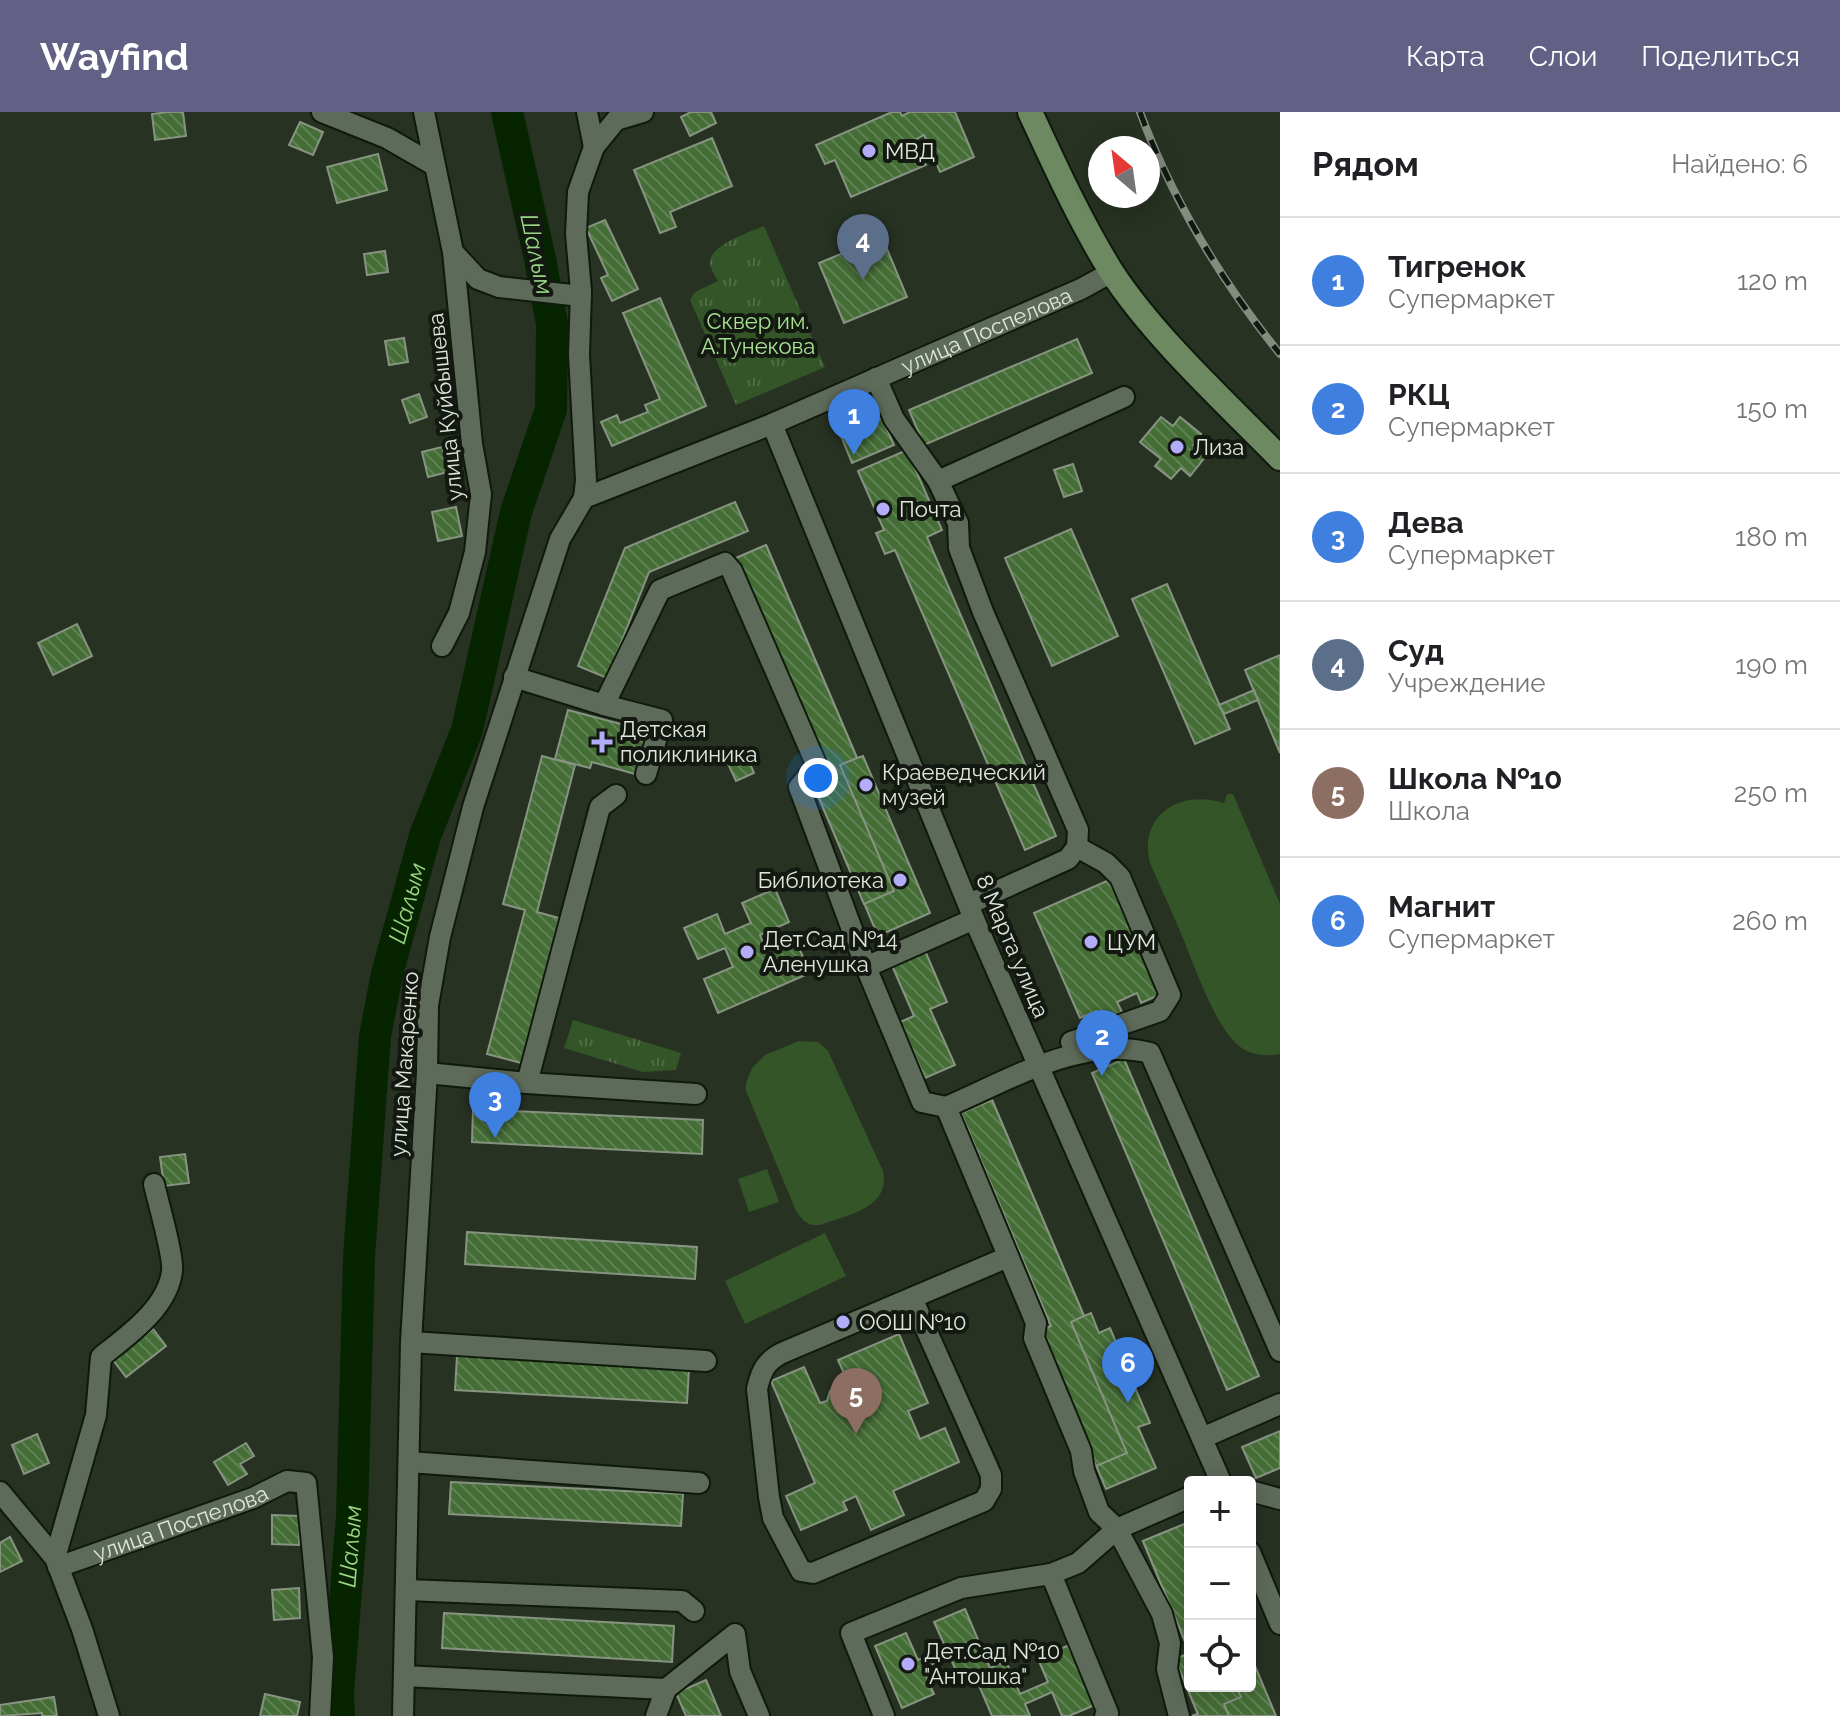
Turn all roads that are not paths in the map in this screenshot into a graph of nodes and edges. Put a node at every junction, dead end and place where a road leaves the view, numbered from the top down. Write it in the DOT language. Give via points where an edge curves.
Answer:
graph roads {
  1 [pos="322,112"];
  2 [pos="424,112"];
  3 [pos="587,112"];
  4 [pos="643,112"];
  5 [pos="1030,112"];
  6 [pos="594,147"];
  7 [pos="434,165"];
  8 [pos="453,252"];
  9 [pos="1112,272"];
  10 [pos="581,296"];
  11 [pos="876,378"];
  12 [pos="1124,397"];
  13 [pos="772,424"];
  14 [pos="1280,458"];
  15 [pos="938,481"];
  16 [pos="584,498"];
  17 [pos="442,646"];
  18 [pos="514,677"];
  19 [pos="604,705"];
  20 [pos="646,774"];
  21 [pos="616,795"];
  22 [pos="1077,847"];
  23 [pos="972,911"];
  24 [pos="866,967"];
  25 [pos="1071,1042"];
  26 [pos="1038,1068"];
  27 [pos="427,1073"];
  28 [pos="527,1083"];
  29 [pos="696,1094"];
  30 [pos="946,1107"];
  31 [pos="154,1184"];
  32 [pos="1008,1257"];
  33 [pos="912,1298"];
  34 [pos="411,1342"];
  35 [pos="1280,1351"];
  36 [pos="706,1361"];
  37 [pos="1280,1404"];
  38 [pos="1202,1438"];
  39 [pos="409,1462"];
  40 [pos="1218,1476"];
  41 [pos="699,1483"];
  42 [pos="1256,1493"];
  43 [pos="2,1498"];
  44 [pos="1280,1499"];
  45 [pos="1184,1500"];
  46 [pos="1117,1529"];
  47 [pos="57,1563"];
  48 [pos="1256,1566"];
  49 [pos="1051,1574"];
  50 [pos="407,1590"];
  51 [pos="694,1611"];
  52 [pos="1280,1624"];
  53 [pos="404,1676"];
  54 [pos="666,1689"];
  55 [pos="109,1716"];
  56 [pos="320,1716"];
  57 [pos="403,1716"];
  58 [pos="656,1716"];
  59 [pos="759,1716"];
  60 [pos="884,1716"];
  61 [pos="1105,1716"];
  62 [pos="1179,1716"];
  1 -- 7 [label="street" via="387,138"];
  2 -- 7 [label="street, улица Куйбышева"];
  3 -- 6 [label="street"];
  4 -- 6 [label="street" via="616,120"];
  5 -- 9 [label="main road"];
  6 -- 10 [label="street" via="578,192"];
  7 -- 8 [label="street, улица Куйбышева"];
  8 -- 10 [label="street" via="478,279 499,287"];
  8 -- 17 [label="street, улица Куйбышева" via="481,494 475,552 459,613"];
  9 -- 11 [label="street, улица Поспелова"];
  9 -- 14 [label="main road" via="1193,369"];
  10 -- 16 [label="street"];
  11 -- 13 [label="street, улица Поспелова"];
  11 -- 15 [label="street" via="894,419"];
  12 -- 15 [label="street"];
  13 -- 16 [label="street"];
  13 -- 23 [label="street, 8 Марта улица"];
  15 -- 22 [label="street" via="958,523 959,548 983,612 1078,830"];
  16 -- 18 [label="street, улица Макаренко" via="560,539"];
  18 -- 19 [label="street"];
  18 -- 27 [label="street, улица Макаренко" via="440,937 428,1005"];
  19 -- 20 [label="street" via="662,720"];
  19 -- 24 [label="street" via="660,590 725,563 817,766 799,787"];
  21 -- 28 [label="street" via="600,807"];
  22 -- 23 [label="street" via="1068,859"];
  22 -- 25 [label="street" via="1120,877 1170,995 1160,1011"];
  23 -- 24 [label="street"];
  23 -- 26 [label="street, 8 Марта улица"];
  24 -- 30 [label="street" via="922,1102"];
  26 -- 30 [label="street"];
  26 -- 35 [label="street" via="1077,1053 1129,1047 1150,1053"];
  26 -- 38 [label="street, 8 Марта улица"];
  27 -- 28 [label="street"];
  27 -- 34 [label="street, улица Макаренко"];
  28 -- 29 [label="street"];
  30 -- 32 [label="street"];
  31 -- 47 [label="street" via="173,1269 165,1294 101,1357 96,1415"];
  32 -- 33 [label="street"];
  32 -- 46 [label="street" via="1036,1323 1034,1338 1081,1451 1099,1512"];
  33 -- 33 [label="street" via="782,1353 761,1372 757,1389 773,1518 801,1571 813,1573 984,1501 991,1489 991,1475"];
  34 -- 36 [label="street"];
  34 -- 39 [label="street, улица Макаренко"];
  37 -- 38 [label="street"];
  38 -- 40 [label="street, 8 Марта улица"];
  39 -- 41 [label="street"];
  39 -- 50 [label="street, улица Макаренко"];
  42 -- 44 [label="street"];
  43 -- 47 [label="street"];
  45 -- 46 [label="street"];
  46 -- 49 [label="street" via="1078,1563"];
  46 -- 62 [label="street" via="1162,1614 1170,1643 1167,1669"];
  47 -- 55 [label="street"];
  47 -- 56 [label="street, улица Поспелова" via="253,1498 287,1481 306,1483 323,1657"];
  48 -- 52 [label="street"];
  49 -- 60 [label="street" via="961,1588 851,1633"];
  49 -- 61 [label="street"];
  50 -- 51 [label="street" via="682,1601"];
  50 -- 53 [label="street, улица Макаренко"];
  53 -- 54 [label="street"];
  53 -- 57 [label="street, улица Макаренко"];
  54 -- 58 [label="street"];
  54 -- 59 [label="street" via="735,1634 740,1671"];
}
